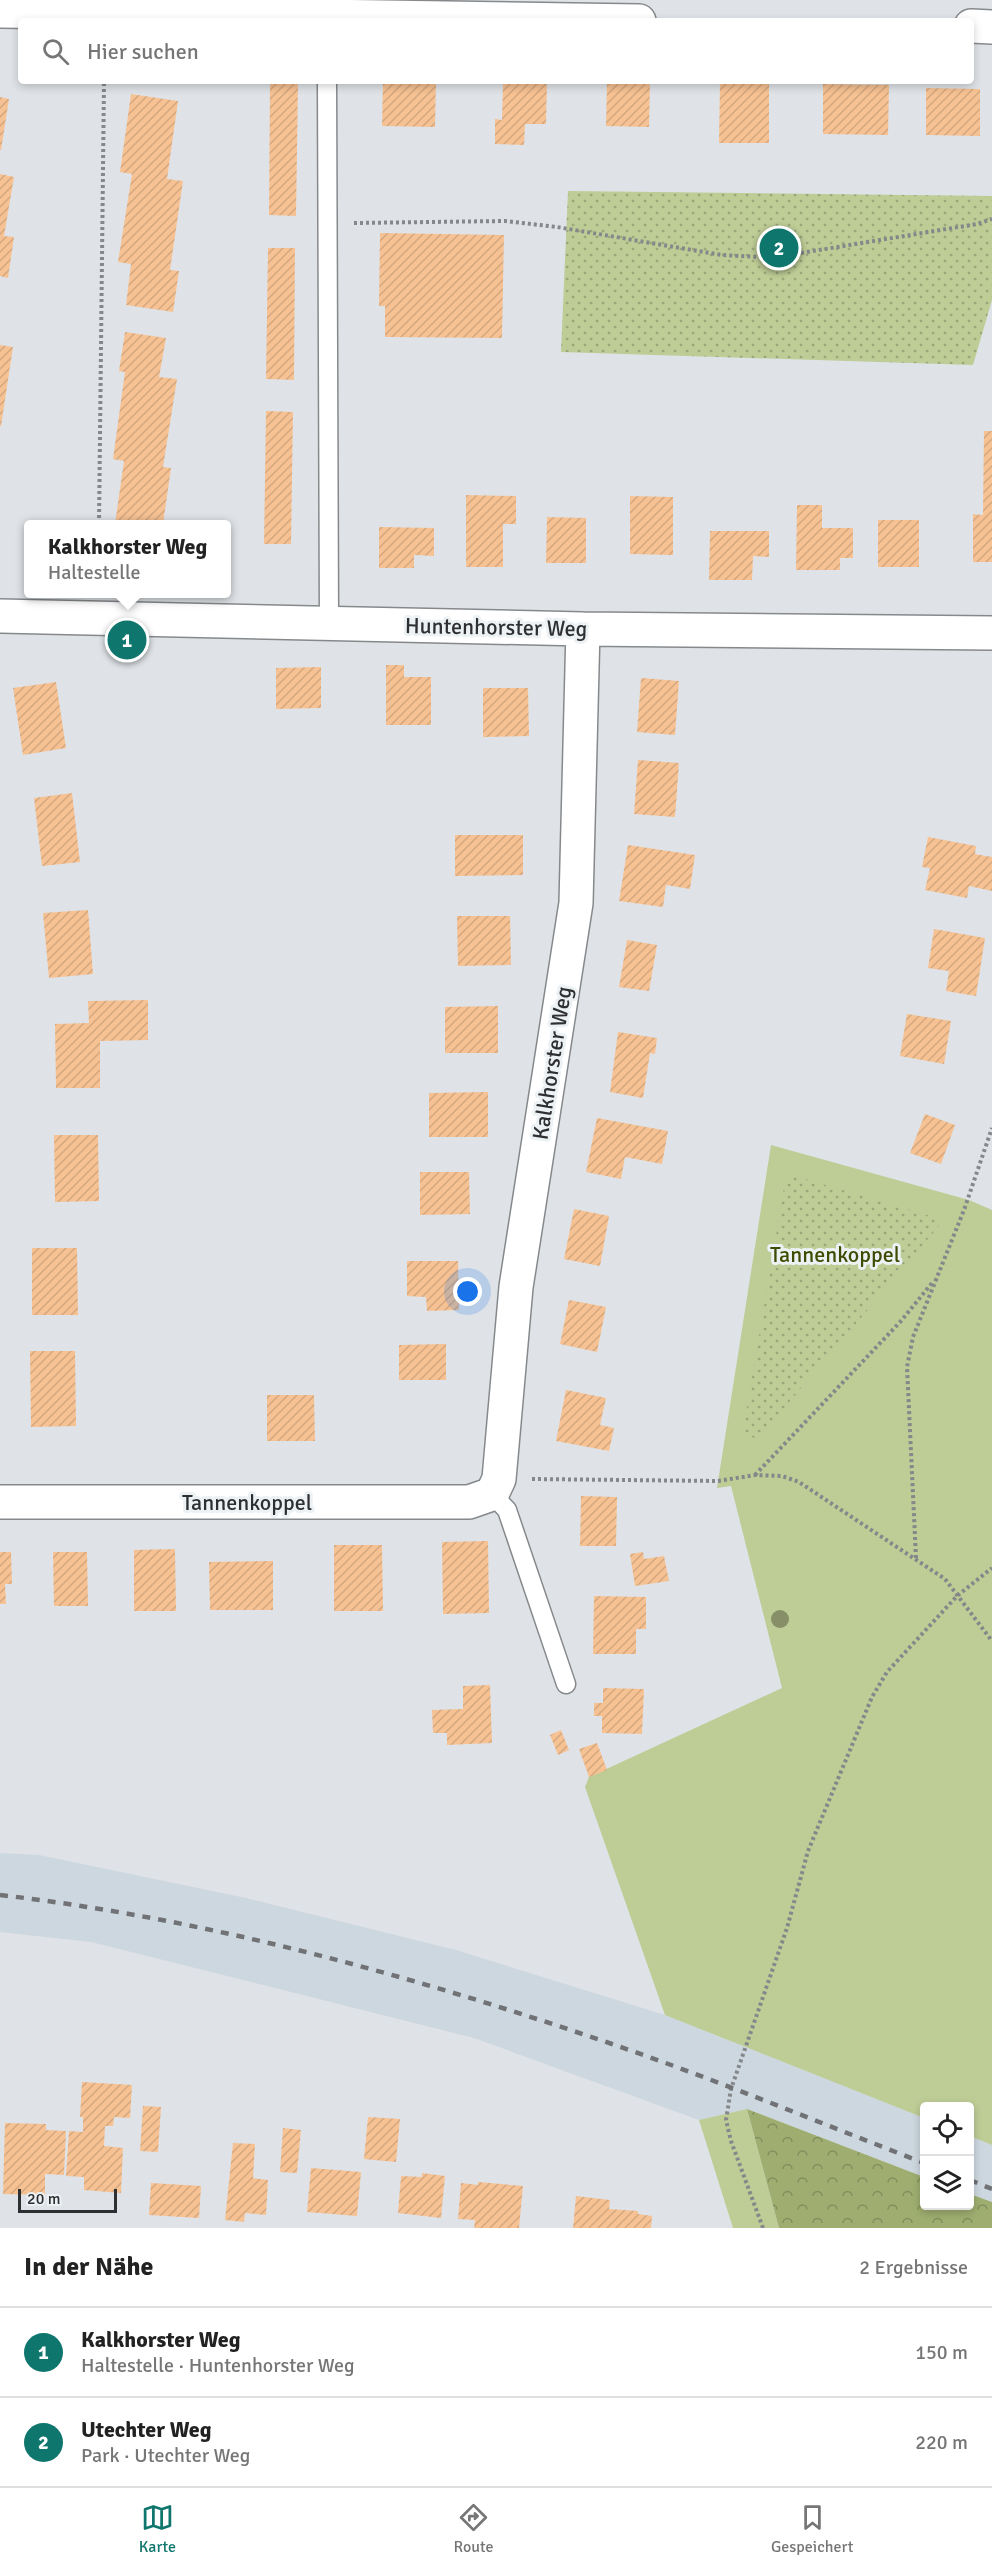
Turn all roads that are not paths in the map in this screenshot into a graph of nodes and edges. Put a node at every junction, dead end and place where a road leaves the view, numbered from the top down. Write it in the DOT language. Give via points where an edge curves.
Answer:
graph roads {
  1 [pos="0,11"];
  2 [pos="327,18"];
  3 [pos="974,26"];
  4 [pos="992,27"];
  5 [pos="327,84"];
  6 [pos="0,616"];
  7 [pos="329,623"];
  8 [pos="583,629"];
  9 [pos="992,633"];
  10 [pos="496,1486"];
  11 [pos="0,1502"];
  12 [pos="566,1684"];
  1 -- 2 [label="street"];
  3 -- 4 [label="street"];
  5 -- 7 [label="lane"];
  6 -- 7 [label="street, Huntenhorster Weg"];
  7 -- 8 [label="street, Huntenhorster Weg"];
  8 -- 9 [label="street, Huntenhorster Weg"];
  8 -- 10 [label="street, Kalkhorster Weg" via="576,903 516,1287"];
  10 -- 11 [label="street, Tannenkoppel" via="469,1502"];
  10 -- 12 [label="lane"];
}
